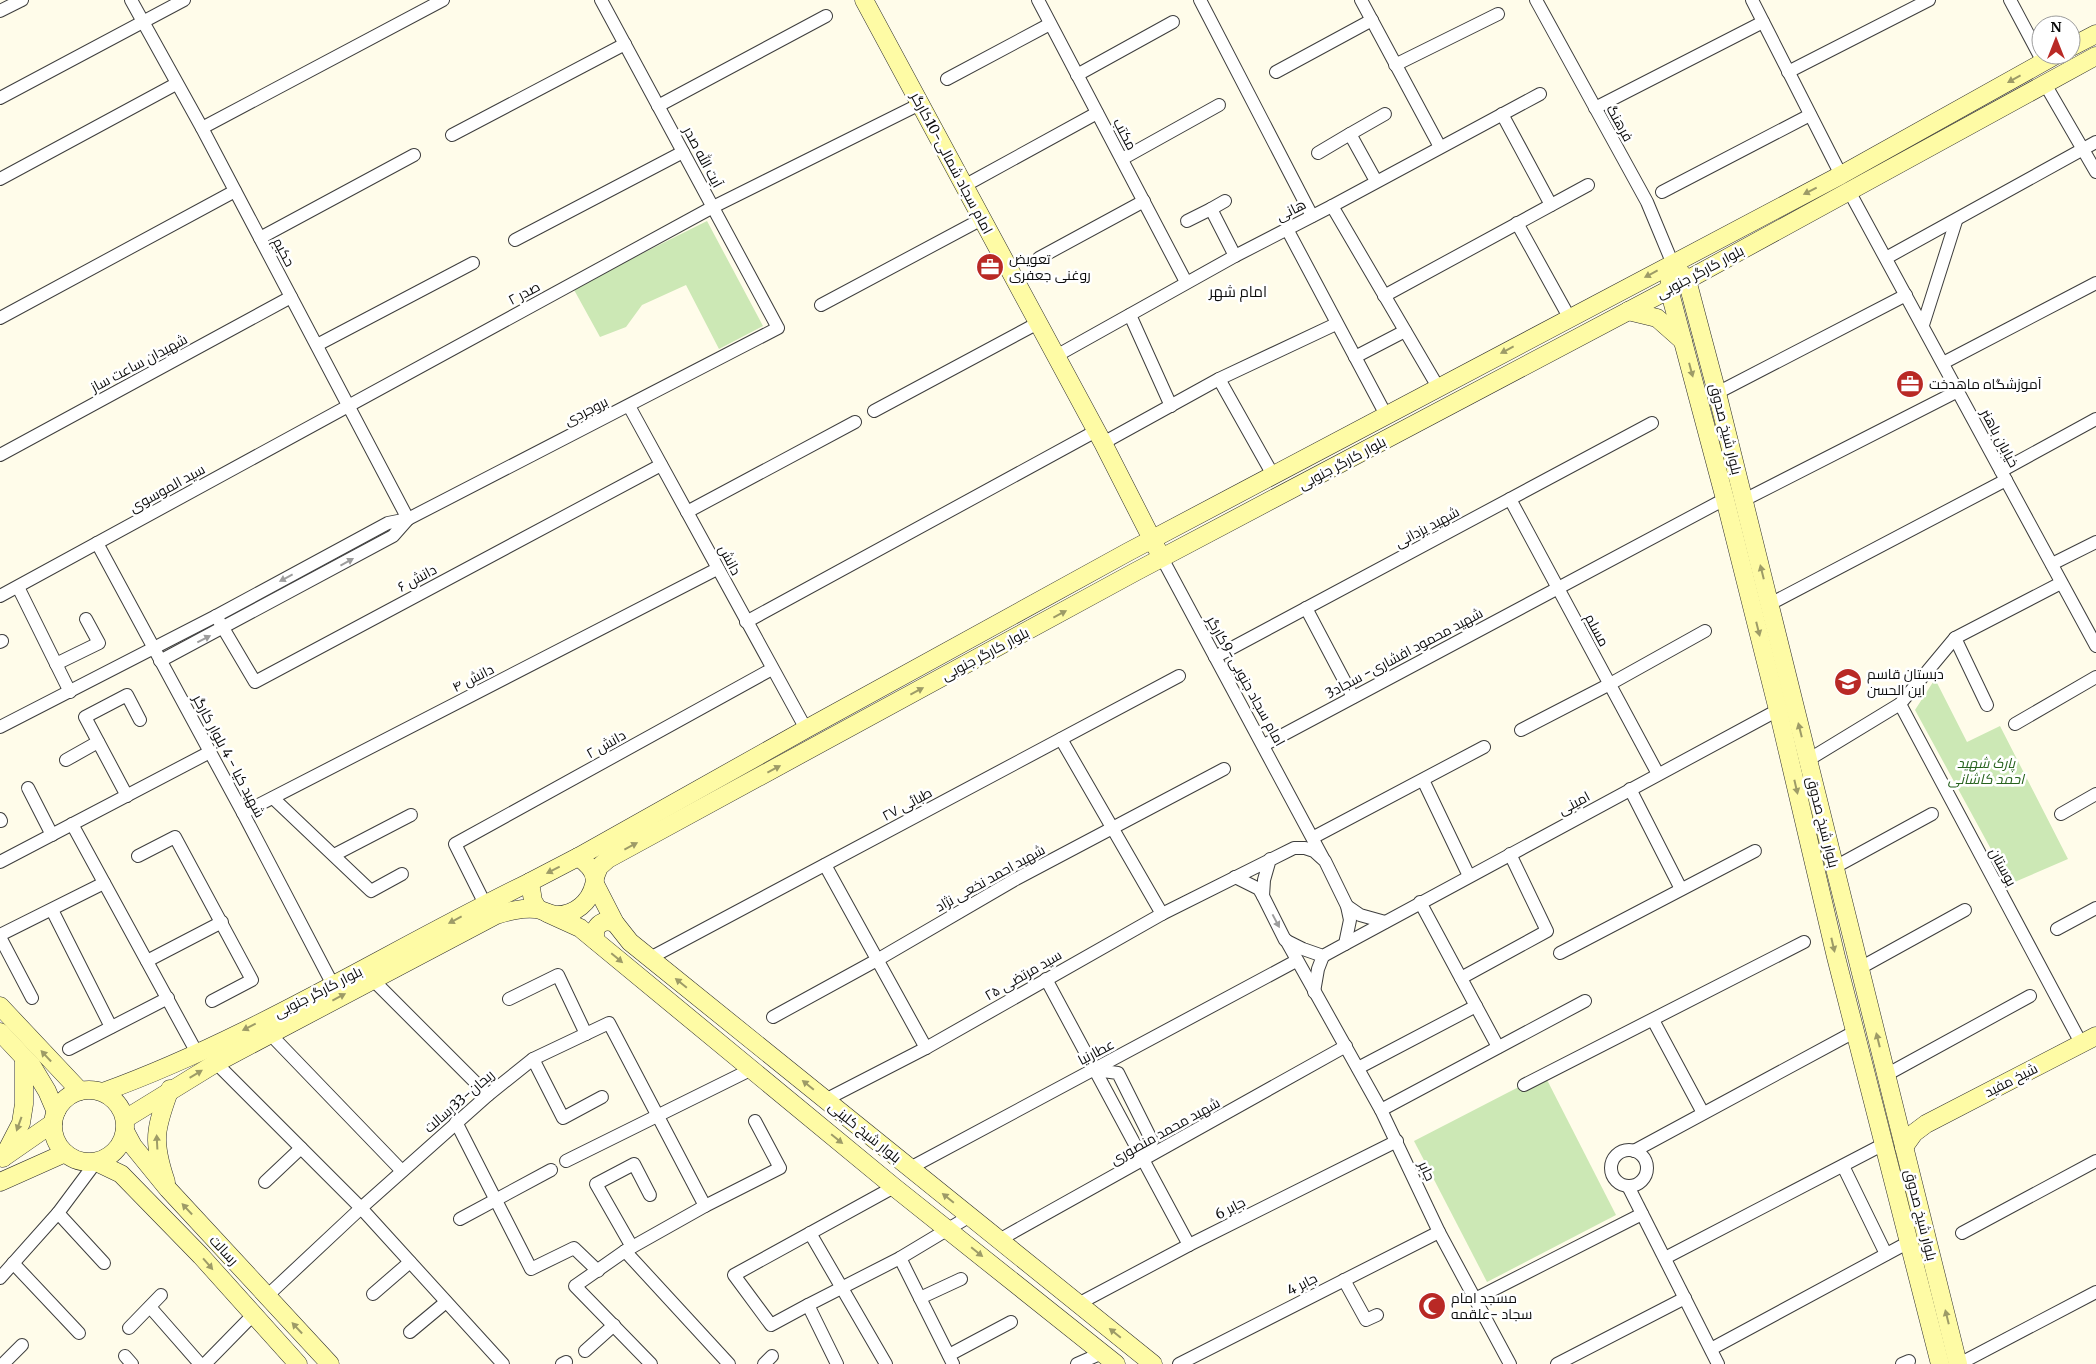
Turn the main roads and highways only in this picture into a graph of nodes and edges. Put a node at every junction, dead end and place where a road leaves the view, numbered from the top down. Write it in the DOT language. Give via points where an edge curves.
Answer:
graph roads {
  1 [pos="864,0"];
  2 [pos="2096,34"];
  3 [pos="2081,42"];
  4 [pos="2096,56"];
  5 [pos="2039,65"];
  6 [pos="1867,160"];
  7 [pos="1841,175"];
  8 [pos="1873,178"];
  9 [pos="1849,190"];
  10 [pos="1672,262"];
  11 [pos="1687,280"];
  12 [pos="1669,289"];
  13 [pos="1628,311"];
  14 [pos="1684,342"];
  15 [pos="1152,539"];
  16 [pos="1162,558"];
  17 [pos="578,857"];
  18 [pos="595,880"];
  19 [pos="530,882"];
  20 [pos="542,911"];
  21 [pos="615,923"];
  22 [pos="596,941"];
  23 [pos="0,1006"];
  24 [pos="0,1032"];
  25 [pos="2089,1039"];
  26 [pos="24,1058"];
  27 [pos="170,1089"];
  28 [pos="80,1091"];
  29 [pos="103,1092"];
  30 [pos="54,1118"];
  31 [pos="1926,1124"];
  32 [pos="125,1125"];
  33 [pos="1899,1127"];
  34 [pos="1904,1147"];
  35 [pos="65,1153"];
  36 [pos="2,1159"];
  37 [pos="145,1160"];
  38 [pos="96,1162"];
  39 [pos="125,1178"];
  40 [pos="0,1182"];
  41 [pos="168,1189"];
  42 [pos="298,1364"];
  43 [pos="330,1364"];
  44 [pos="1116,1364"];
  45 [pos="1153,1364"];
  46 [pos="1940,1364"];
  47 [pos="1959,1364"];
  1 -- 15 [label="main road, امام سجاد شمالی-10کارگر"];
  2 -- 3 [label="main road"];
  4 -- 8 [label="main road, بلوار کارگر جنوبی"];
  5 -- 6 [label="main road, بلوار کارگر جنوبی, one-way"];
  6 -- 7 [label="main road, بلوار کارگر جنوبی"];
  6 -- 8 [label="main road" via="1865,170"];
  7 -- 9 [label="main road"];
  7 -- 10 [label="main road, بلوار کارگر جنوبی, one-way"];
  8 -- 9 [label="main road, بلوار کارگر جنوبی"];
  9 -- 11 [label="main road, بلوار کارگر جنوبی"];
  10 -- 11 [label="main road"];
  10 -- 12 [label="main road"];
  10 -- 15 [label="main road, بلوار کارگر جنوبی, one-way"];
  11 -- 12 [label="main road, بلوار کارگر جنوبی"];
  33 -- 11 [label="main road, بلوار شیخ صدوق, one-way"];
  12 -- 13 [label="main road, بلوار کارگر جنوبی"];
  12 -- 14 [label="main road, بلوار شیخ صدوق"];
  13 -- 14 [label="main road" via="1657,318"];
  13 -- 16 [label="main road, بلوار کارگر جنوبی"];
  14 -- 46 [label="main road, بلوار شیخ صدوق, one-way"];
  15 -- 16 [label="main road, امام سجاد شمالی-10کارگر"];
  15 -- 17 [label="main road, بلوار کارگر جنوبی"];
  18 -- 16 [label="main road, بلوار کارگر جنوبی, one-way" via="599,866 608,859"];
  17 -- 18 [label="main road" via="592,869"];
  17 -- 19 [label="main road, one-way"];
  18 -- 20 [label="main road" via="586,903 577,910 562,914"];
  18 -- 21 [label="main road, بلوار شیخ کلینی"];
  19 -- 20 [label="main road" via="532,901"];
  19 -- 29 [label="main road, بلوار کارگر جنوبی, one-way" via="159,1072"];
  20 -- 22 [label="main road, بلوار شیخ کلینی" via="580,928"];
  27 -- 20 [label="main road, بلوار کارگر جنوبی, one-way" via="496,915 515,909"];
  21 -- 22 [label="main road" via="601,922 594,934"];
  45 -- 21 [label="main road, بلوار شیخ کلینی, one-way" via="630,942"];
  22 -- 44 [label="main road, بلوار شیخ کلینی, one-way" via="894,1187"];
  28 -- 23 [label="main road, one-way"];
  24 -- 26 [label="main road"];
  25 -- 31 [label="main road, شیخ مفید"];
  26 -- 30 [label="main road" via="47,1091"];
  26 -- 36 [label="main road, one-way" via="21,1123"];
  27 -- 32 [label="main road, بلوار کارگر جنوبی"];
  41 -- 27 [label="main road, one-way" via="156,1140"];
  28 -- 29 [label="main road"];
  28 -- 30 [label="main road" via="66,1099"];
  29 -- 32 [label="main road" via="117,1103"];
  30 -- 35 [label="main road" via="54,1134"];
  30 -- 36 [label="main road"];
  31 -- 33 [label="main road, شیخ مفید"];
  31 -- 34 [label="main road, شیخ مفید"];
  32 -- 37 [label="main road, رسالت" via="133,1146"];
  32 -- 38 [label="main road" via="122,1142 115,1151"];
  33 -- 34 [label="main road, بلوار شیخ صدوق"];
  47 -- 34 [label="main road, بلوار شیخ صدوق, one-way"];
  35 -- 38 [label="main road" via="79,1160"];
  35 -- 40 [label="main road"];
  37 -- 39 [label="main road" via="129,1162"];
  37 -- 41 [label="main road, رسالت"];
  38 -- 39 [label="main road, رسالت"];
  39 -- 42 [label="main road, رسالت, one-way" via="201,1256"];
  43 -- 41 [label="main road, رسالت, one-way"];
}
